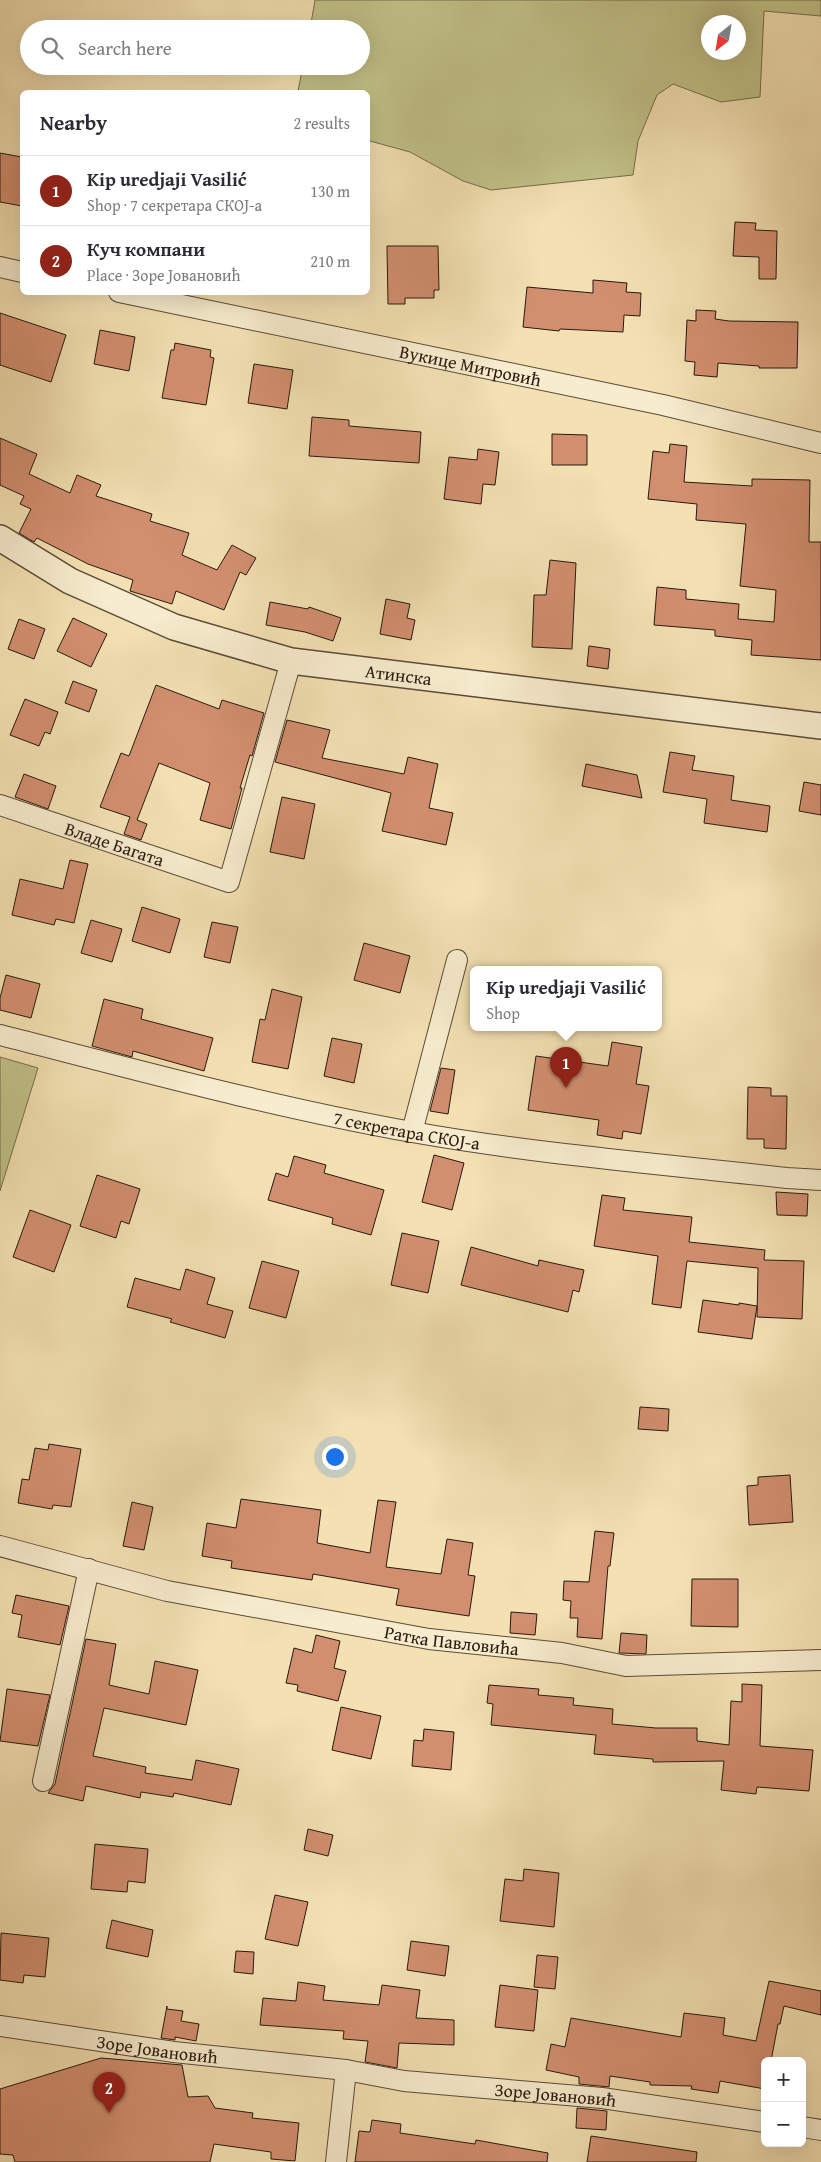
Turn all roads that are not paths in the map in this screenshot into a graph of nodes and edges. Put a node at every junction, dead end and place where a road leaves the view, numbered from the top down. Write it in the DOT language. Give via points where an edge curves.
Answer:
graph roads {
  1 [pos="0,267"];
  2 [pos="20,272"];
  3 [pos="133,295"];
  4 [pos="821,443"];
  5 [pos="0,538"];
  6 [pos="290,661"];
  7 [pos="821,726"];
  8 [pos="0,805"];
  9 [pos="457,960"];
  10 [pos="0,1036"];
  11 [pos="412,1132"];
  12 [pos="821,1180"];
  13 [pos="0,1546"];
  14 [pos="89,1569"];
  15 [pos="821,1660"];
  16 [pos="43,1781"];
  17 [pos="0,2026"];
  18 [pos="346,2070"];
  19 [pos="761,2121"];
  20 [pos="806,2128"];
  21 [pos="821,2130"];
  22 [pos="336,2162"];
  1 -- 2 [label="street"];
  3 -- 4 [label="street, Вукице Митровић" via="663,405"];
  5 -- 6 [label="street, Атинска" via="70,581 174,627"];
  6 -- 7 [label="street, Атинска"];
  6 -- 8 [label="street, Владе Багата" via="229,882"];
  9 -- 11 [label="street"];
  10 -- 11 [label="street, 7 секретара СКОЈ-а" via="246,1098"];
  11 -- 12 [label="street, 7 секретара СКОЈ-а" via="505,1146"];
  13 -- 14 [label="street, Ратка Павловића"];
  14 -- 15 [label="street, Ратка Павловића" via="167,1591 285,1613 429,1639 562,1653 626,1666"];
  14 -- 16 [label="street"];
  17 -- 18 [label="street, Зоре Јовановић" via="174,2052"];
  18 -- 19 [label="street, Зоре Јовановић" via="404,2081 602,2098"];
  18 -- 22 [label="street"];
  20 -- 21 [label="street"];
}
